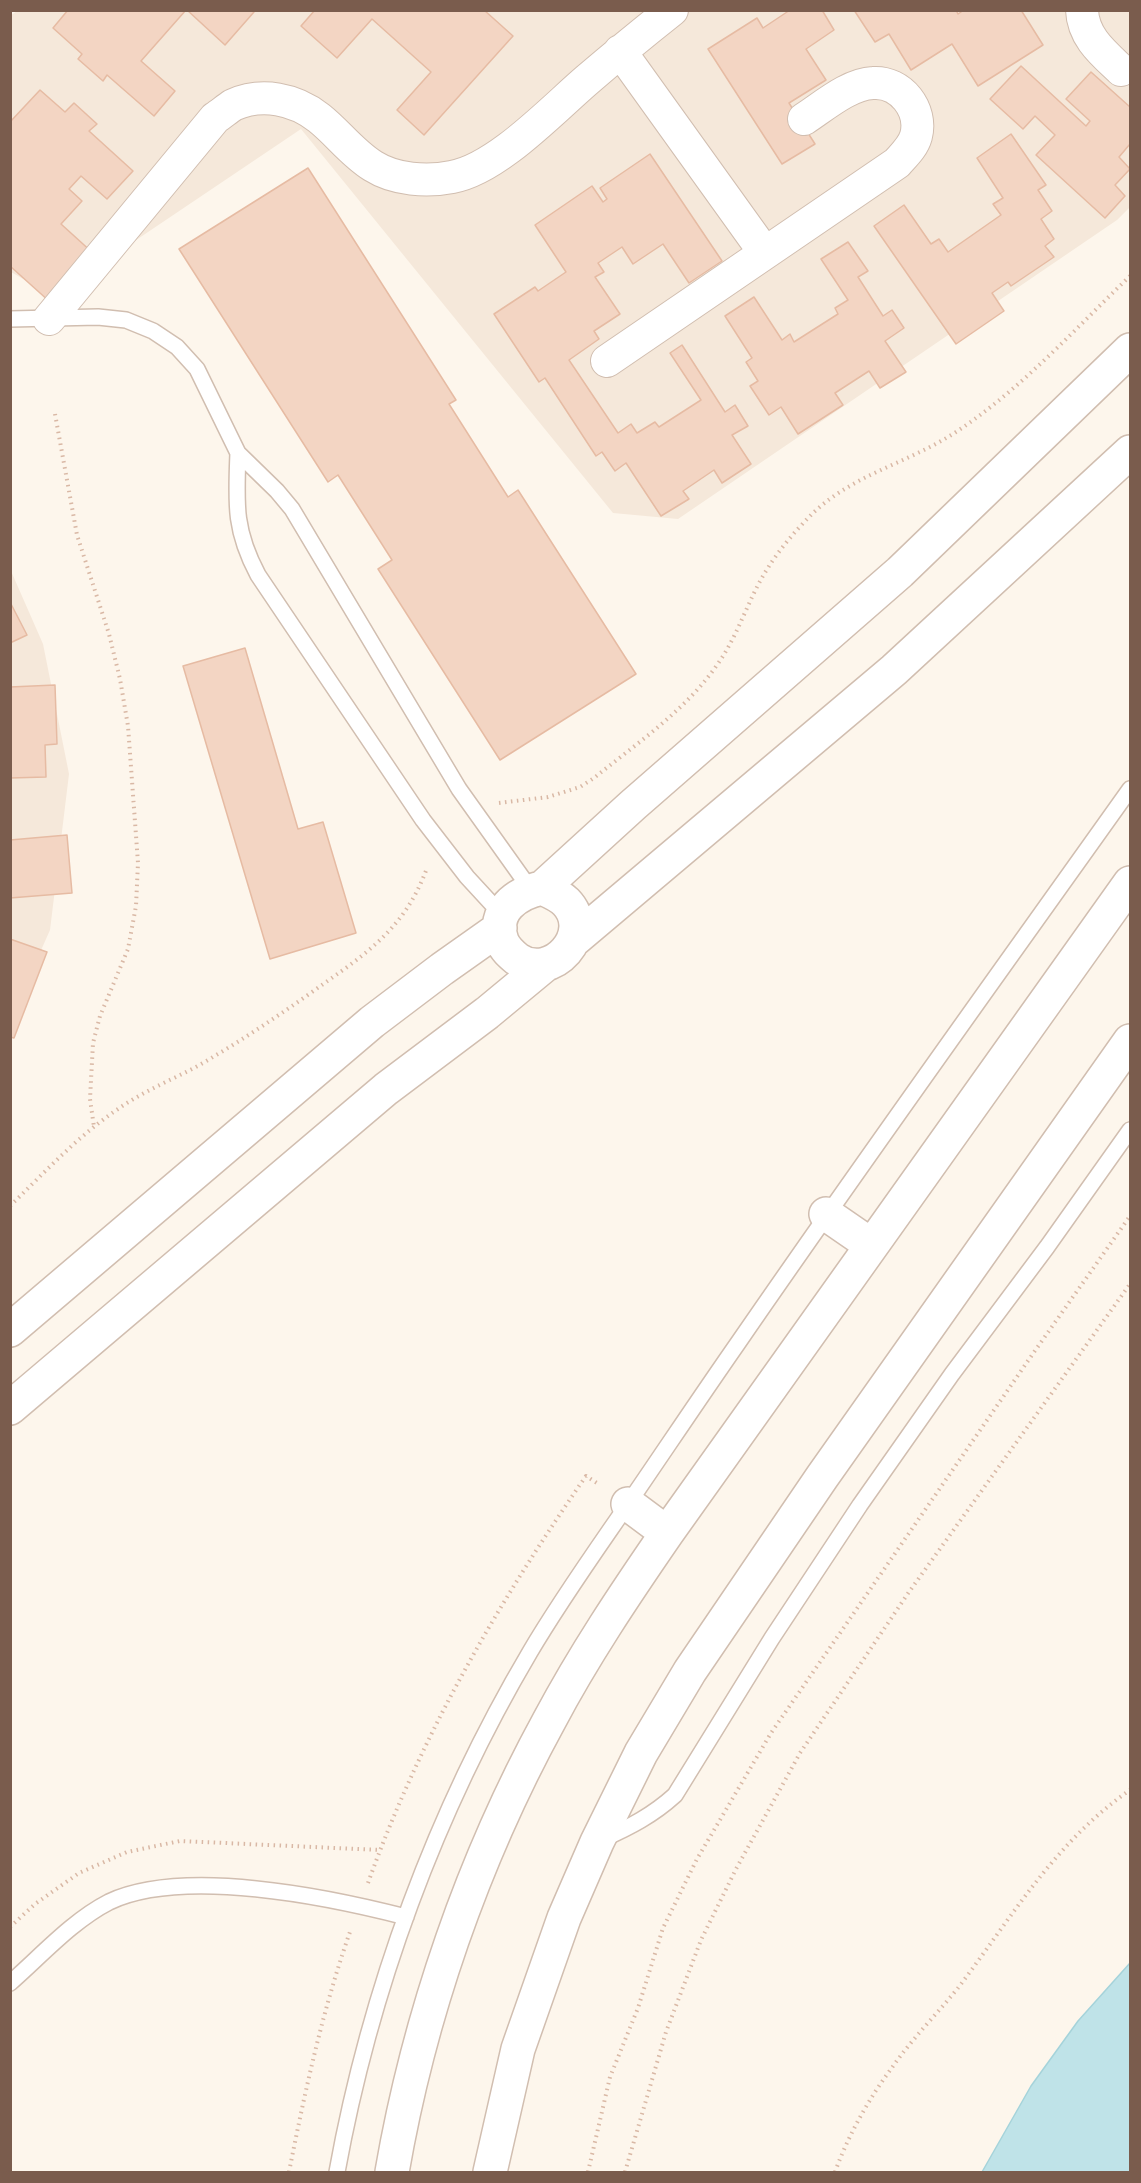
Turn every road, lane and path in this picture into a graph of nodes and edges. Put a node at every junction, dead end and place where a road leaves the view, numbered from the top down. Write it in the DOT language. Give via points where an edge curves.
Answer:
graph roads {
  1 [pos="672,10"];
  2 [pos="1082,10"];
  3 [pos="620,51"];
  4 [pos="1121,70"];
  5 [pos="804,119"];
  6 [pos="765,253"];
  7 [pos="1131,276"];
  8 [pos="10,319"];
  9 [pos="49,319"];
  10 [pos="1131,350"];
  11 [pos="607,361"];
  12 [pos="55,414"];
  13 [pos="238,453"];
  14 [pos="1131,453"];
  15 [pos="1131,789"];
  16 [pos="475,813"];
  17 [pos="442,844"];
  18 [pos="1131,883"];
  19 [pos="537,889"];
  20 [pos="501,921"];
  21 [pos="574,940"];
  22 [pos="545,965"];
  23 [pos="1131,1041"];
  24 [pos="94,1127"];
  25 [pos="1131,1130"];
  26 [pos="10,1206"];
  27 [pos="826,1214"];
  28 [pos="1131,1216"];
  29 [pos="872,1245"];
  30 [pos="1131,1284"];
  31 [pos="10,1330"];
  32 [pos="10,1408"];
  33 [pos="628,1504"];
  34 [pos="666,1533"];
  35 [pos="1131,1791"];
  36 [pos="597,1842"];
  37 [pos="360,1905"];
  38 [pos="406,1917"];
  39 [pos="10,1983"];
  40 [pos="289,2172"];
  41 [pos="337,2172"];
  42 [pos="392,2172"];
  43 [pos="490,2172"];
  44 [pos="588,2172"];
  45 [pos="625,2172"];
  46 [pos="836,2172"];
  1 -- 3 [label="street"];
  2 -- 4 [label="street" via="1089,36"];
  3 -- 6 [label="street"];
  3 -- 9 [label="street" via="502,154 454,177 400,177 374,168 320,118 301,106 279,99 233,105 215,118"];
  5 -- 6 [label="street" via="860,85 876,82 904,94 917,121 916,137 897,163"];
  6 -- 11 [label="street"];
  7 -- 16 [label="path" via="985,412 927,449 867,475 816,511 775,557 717,666 698,690 649,734 580,787 548,797 503,801"];
  8 -- 9 [label="lane"];
  9 -- 13 [label="lane" via="126,320 177,347 197,369"];
  10 -- 19 [label="street" via="900,572"];
  12 -- 24 [label="path" via="77,536 120,679 128,726 138,863 128,949 93,1043 90,1099"];
  13 -- 16 [label="lane" via="292,509"];
  13 -- 17 [label="lane" via="236,508 247,554"];
  14 -- 21 [label="street" via="894,670"];
  15 -- 27 [label="lane"];
  16 -- 19 [label="lane"];
  17 -- 20 [label="lane"];
  17 -- 24 [label="path" via="431,858 407,910 367,954 254,1033 148,1091"];
  18 -- 29 [label="street"];
  19 -- 20 [label="street" via="514,899"];
  19 -- 21 [label="street" via="557,894 570,908 576,927"];
  20 -- 22 [label="street" via="502,941 509,953 532,965"];
  20 -- 31 [label="street" via="372,1022"];
  21 -- 22 [label="street" via="562,956"];
  22 -- 32 [label="street" via="386,1089"];
  23 -- 36 [label="street" via="822,1477 690,1671 641,1753"];
  24 -- 26 [label="path"];
  25 -- 36 [label="lane" via="860,1505 675,1795 635,1825"];
  27 -- 29 [label="street"];
  27 -- 33 [label="lane"];
  28 -- 44 [label="path" via="771,1733 697,1859 663,1928 638,2008 610,2078"];
  29 -- 34 [label="street"];
  30 -- 45 [label="path" via="909,1592 800,1753 701,1940 666,2032"];
  33 -- 34 [label="street"];
  33 -- 37 [label="path" via="586,1476 537,1547 451,1695 380,1850"];
  33 -- 38 [label="lane" via="536,1643 487,1731 448,1812"];
  34 -- 42 [label="street" via="548,1721 500,1821 458,1925 424,2031"];
  35 -- 46 [label="path" via="1069,1842 1028,1890 958,1988 892,2068 863,2112"];
  36 -- 43 [label="street" via="564,1918 518,2049"];
  37 -- 38 [label="lane"];
  37 -- 39 [label="lane" via="210,1887 159,1888 134,1893 92,1913"];
  37 -- 40 [label="path" via="323,2020"];
  38 -- 41 [label="lane" via="360,2064"];
}
